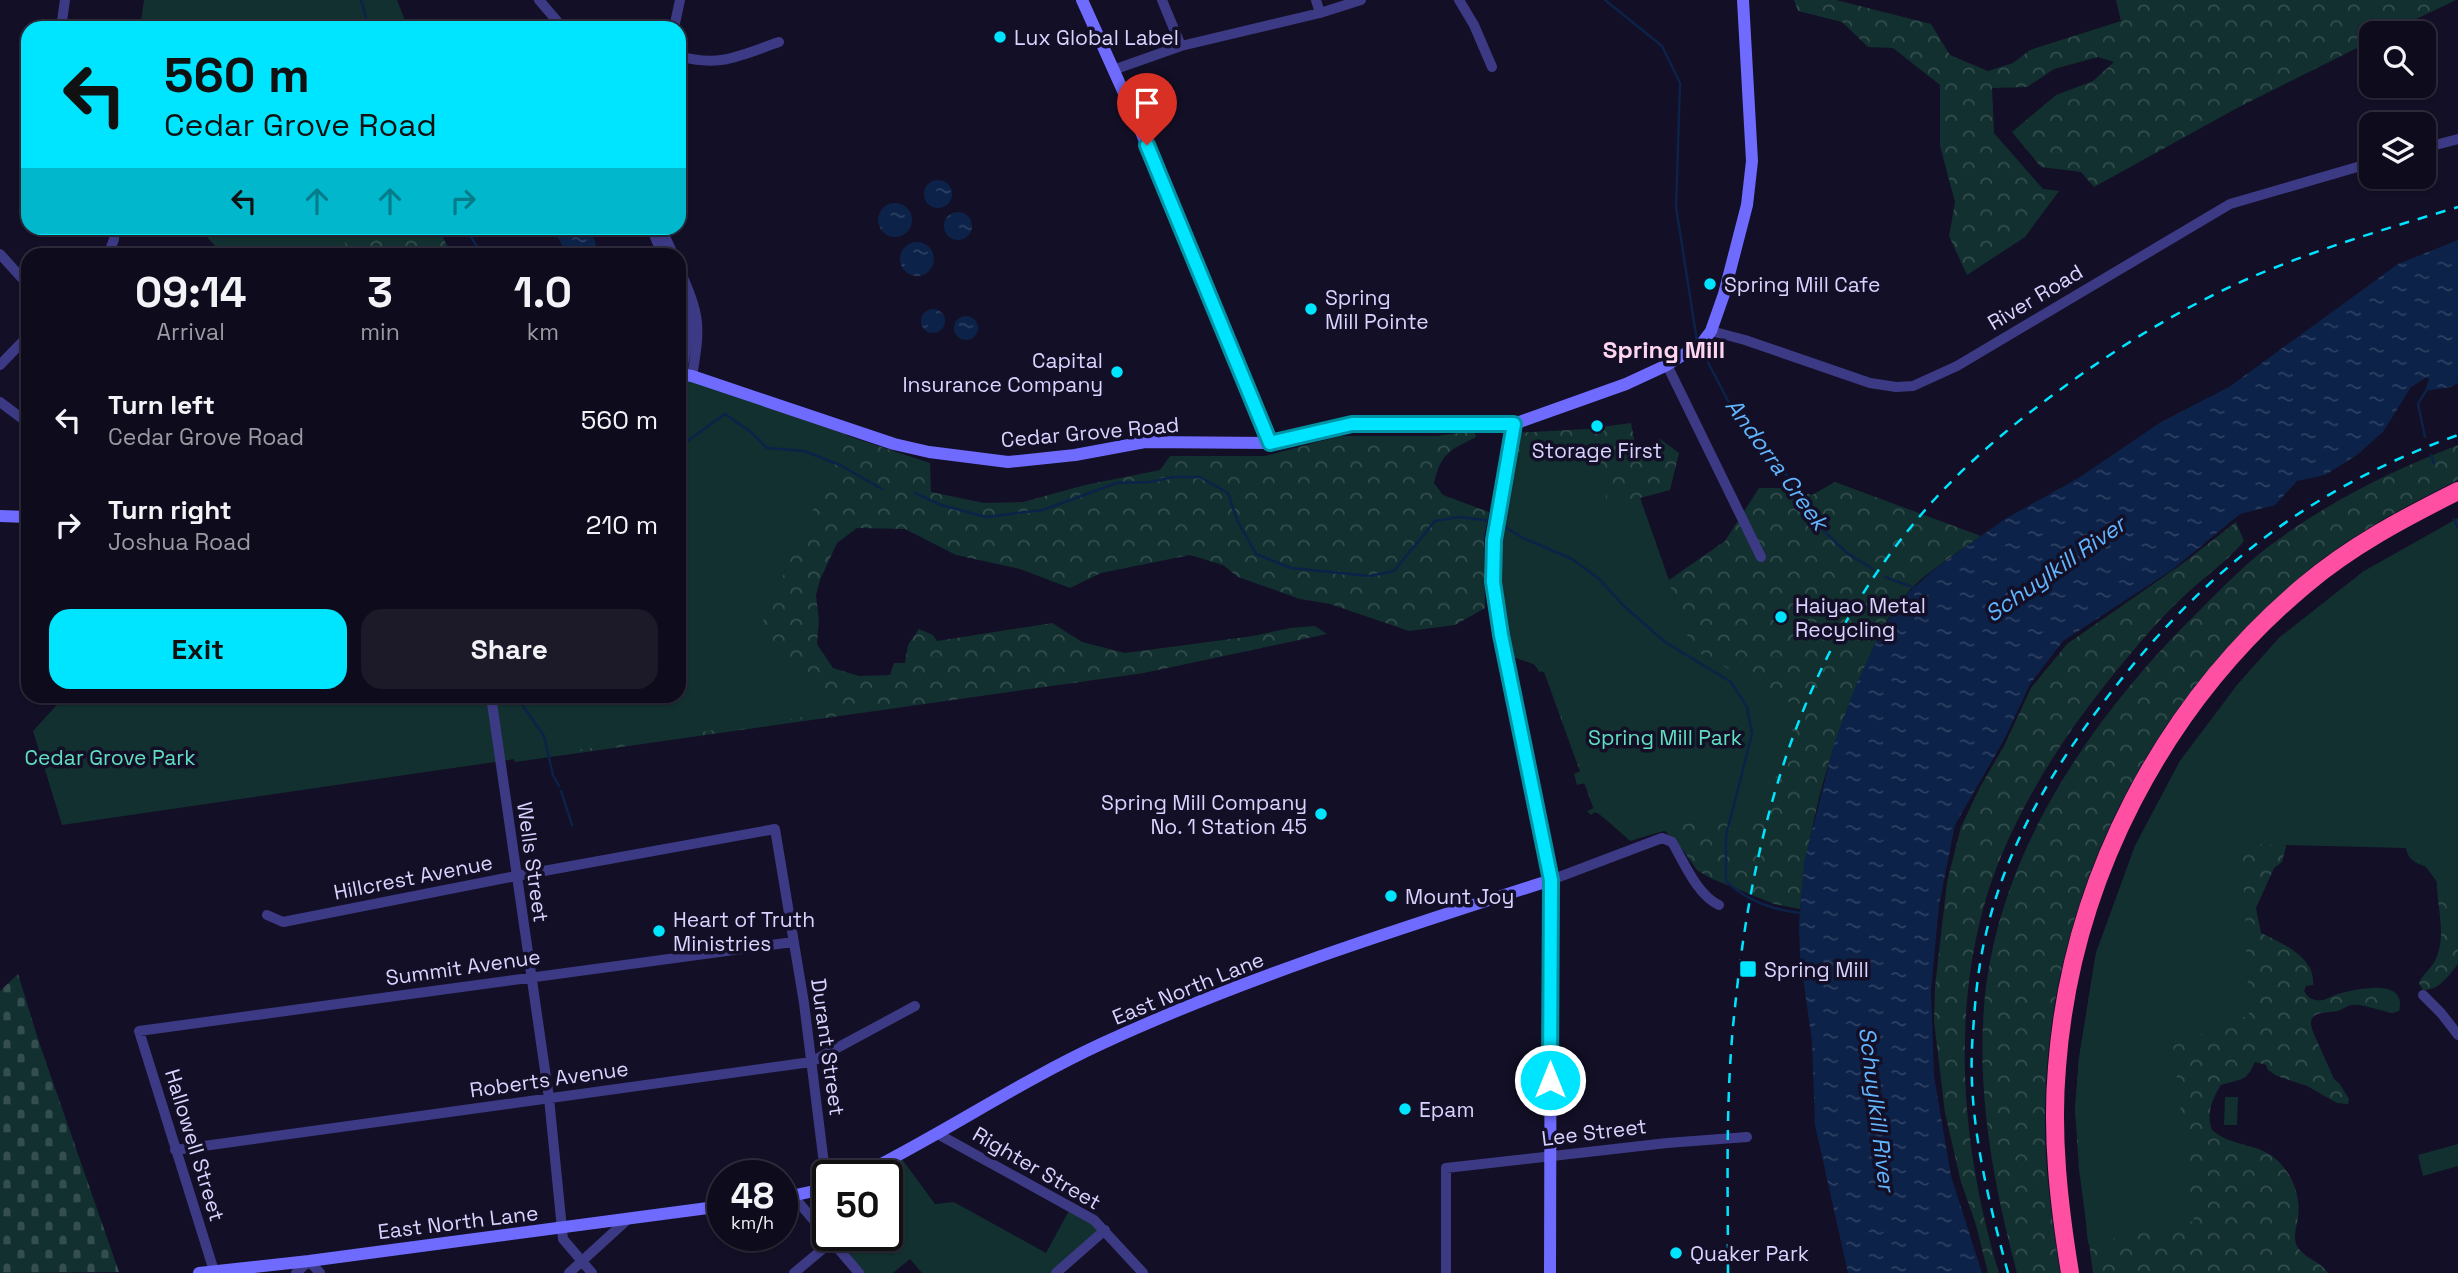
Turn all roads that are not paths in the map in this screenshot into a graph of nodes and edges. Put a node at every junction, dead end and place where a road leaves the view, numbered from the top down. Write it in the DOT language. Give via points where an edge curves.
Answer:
graph roads {
  1 [pos="65,0"];
  2 [pos="540,0"];
  3 [pos="680,0"];
  4 [pos="1082,0"];
  5 [pos="1162,0"];
  6 [pos="1316,0"];
  7 [pos="1361,0"];
  8 [pos="1459,0"];
  9 [pos="1743,0"];
  10 [pos="1320,13"];
  11 [pos="62,21"];
  12 [pos="557,21"];
  13 [pos="676,21"];
  14 [pos="779,42"];
  15 [pos="1181,46"];
  16 [pos="686,57"];
  17 [pos="1492,67"];
  18 [pos="1112,70"];
  19 [pos="2458,139"];
  20 [pos="2436,145"];
  21 [pos="2359,166"];
  22 [pos="0,254"];
  23 [pos="21,277"];
  24 [pos="686,285"];
  25 [pos="686,314"];
  26 [pos="1711,331"];
  27 [pos="21,344"];
  28 [pos="686,361"];
  29 [pos="0,365"];
  30 [pos="1667,365"];
  31 [pos="686,368"];
  32 [pos="686,376"];
  33 [pos="0,402"];
  34 [pos="21,418"];
  35 [pos="1514,424"];
  36 [pos="1270,443"];
  37 [pos="2458,491"];
  38 [pos="2458,504"];
  39 [pos="0,516"];
  40 [pos="21,517"];
  41 [pos="1761,558"];
  42 [pos="492,703"];
  43 [pos="775,829"];
  44 [pos="516,876"];
  45 [pos="1551,880"];
  46 [pos="1719,905"];
  47 [pos="267,915"];
  48 [pos="793,942"];
  49 [pos="530,977"];
  50 [pos="2423,995"];
  51 [pos="915,1006"];
  52 [pos="139,1031"];
  53 [pos="2458,1035"];
  54 [pos="811,1062"];
  55 [pos="549,1098"];
  56 [pos="936,1133"];
  57 [pos="1747,1137"];
  58 [pos="175,1150"];
  59 [pos="1550,1157"];
  60 [pos="823,1160"];
  61 [pos="887,1160"];
  62 [pos="798,1207"];
  63 [pos="707,1208"];
  64 [pos="629,1218"];
  65 [pos="812,1222"];
  66 [pos="561,1228"];
  67 [pos="1105,1230"];
  68 [pos="820,1251"];
  69 [pos="839,1251"];
  70 [pos="309,1261"];
  71 [pos="582,1262"];
  72 [pos="1446,1268"];
  73 [pos="214,1271"];
  74 [pos="199,1273"];
  75 [pos="296,1273"];
  76 [pos="320,1273"];
  77 [pos="569,1273"];
  78 [pos="592,1273"];
  79 [pos="794,1273"];
  80 [pos="859,1273"];
  81 [pos="1056,1273"];
  82 [pos="1142,1273"];
  83 [pos="1435,1273"];
  84 [pos="1550,1273"];
  85 [pos="2070,1273"];
  86 [pos="2082,1273"];
  1 -- 11 [label="street"];
  2 -- 12 [label="street"];
  3 -- 13 [label="street"];
  4 -- 18 [label="street"];
  5 -- 15 [label="street"];
  6 -- 10 [label="street"];
  7 -- 10 [label="street"];
  8 -- 17 [label="street"];
  9 -- 26 [label="street" via="1752,177"];
  10 -- 15 [label="street"];
  14 -- 16 [label="street" via="720,62"];
  15 -- 18 [label="street"];
  18 -- 36 [label="street"];
  19 -- 20 [label="street"];
  21 -- 26 [label="street, River Road" via="2230,204 1957,366 1913,387 1870,383"];
  22 -- 23 [label="street"];
  24 -- 31 [label="street" via="699,325"];
  25 -- 28 [label="street"];
  26 -- 30 [label="street, Cedar Grove Road"];
  27 -- 29 [label="street"];
  30 -- 35 [label="street, Cedar Grove Road"];
  30 -- 41 [label="street"];
  32 -- 36 [label="street, Cedar Grove Road" via="894,444 1008,462 1145,442"];
  33 -- 34 [label="street"];
  35 -- 36 [label="street, Cedar Grove Road" via="1352,424"];
  35 -- 45 [label="street" via="1494,540 1493,582"];
  37 -- 85 [label="highway" via="2369,538 2305,584 2272,615 2231,656 2186,713 2129,807 2076,946 2059,1039 2056,1154"];
  38 -- 86 [label="highway" via="2362,557 2275,625 2196,715 2134,818 2095,912 2072,1016 2064,1135"];
  39 -- 40 [label="street"];
  42 -- 44 [label="street, Wells Street"];
  43 -- 44 [label="street, Hillcrest Avenue"];
  43 -- 48 [label="street, Durant Street"];
  44 -- 47 [label="street, Hillcrest Avenue" via="283,922"];
  44 -- 49 [label="street, Wells Street"];
  45 -- 46 [label="street" via="1662,838 1672,842 1701,889"];
  45 -- 56 [label="street, East North Lane" via="1352,945 1227,992 1061,1064"];
  45 -- 59 [label="street"];
  48 -- 49 [label="street, Summit Avenue"];
  48 -- 54 [label="street, Durant Street"];
  49 -- 52 [label="street, Summit Avenue"];
  49 -- 55 [label="street, Wells Street"];
  50 -- 53 [label="street"];
  51 -- 54 [label="street, Roberts Avenue"];
  52 -- 58 [label="street, Hallowell Street"];
  54 -- 55 [label="street, Roberts Avenue"];
  54 -- 60 [label="street, Durant Street"];
  55 -- 58 [label="street, Roberts Avenue"];
  55 -- 66 [label="street, Wells Street"];
  56 -- 61 [label="street, East North Lane"];
  56 -- 67 [label="street, Righter Street"];
  57 -- 59 [label="street, Lee Street"];
  58 -- 73 [label="street, Hallowell Street"];
  59 -- 72 [label="street, Lee Street" via="1446,1168"];
  59 -- 84 [label="street"];
  62 -- 65 [label="street"];
  63 -- 64 [label="street, East North Lane"];
  64 -- 66 [label="street, East North Lane"];
  64 -- 71 [label="street"];
  66 -- 70 [label="street, East North Lane"];
  66 -- 71 [label="street, Wells Street" via="563,1239"];
  67 -- 81 [label="street"];
  67 -- 82 [label="street, Righter Street"];
  68 -- 79 [label="street"];
  69 -- 80 [label="street"];
  70 -- 73 [label="street, East North Lane"];
  70 -- 75 [label="street"];
  70 -- 76 [label="street"];
  71 -- 77 [label="street"];
  71 -- 78 [label="street, Wells Street"];
  72 -- 83 [label="street"];
  73 -- 74 [label="street, East North Lane"];
}
